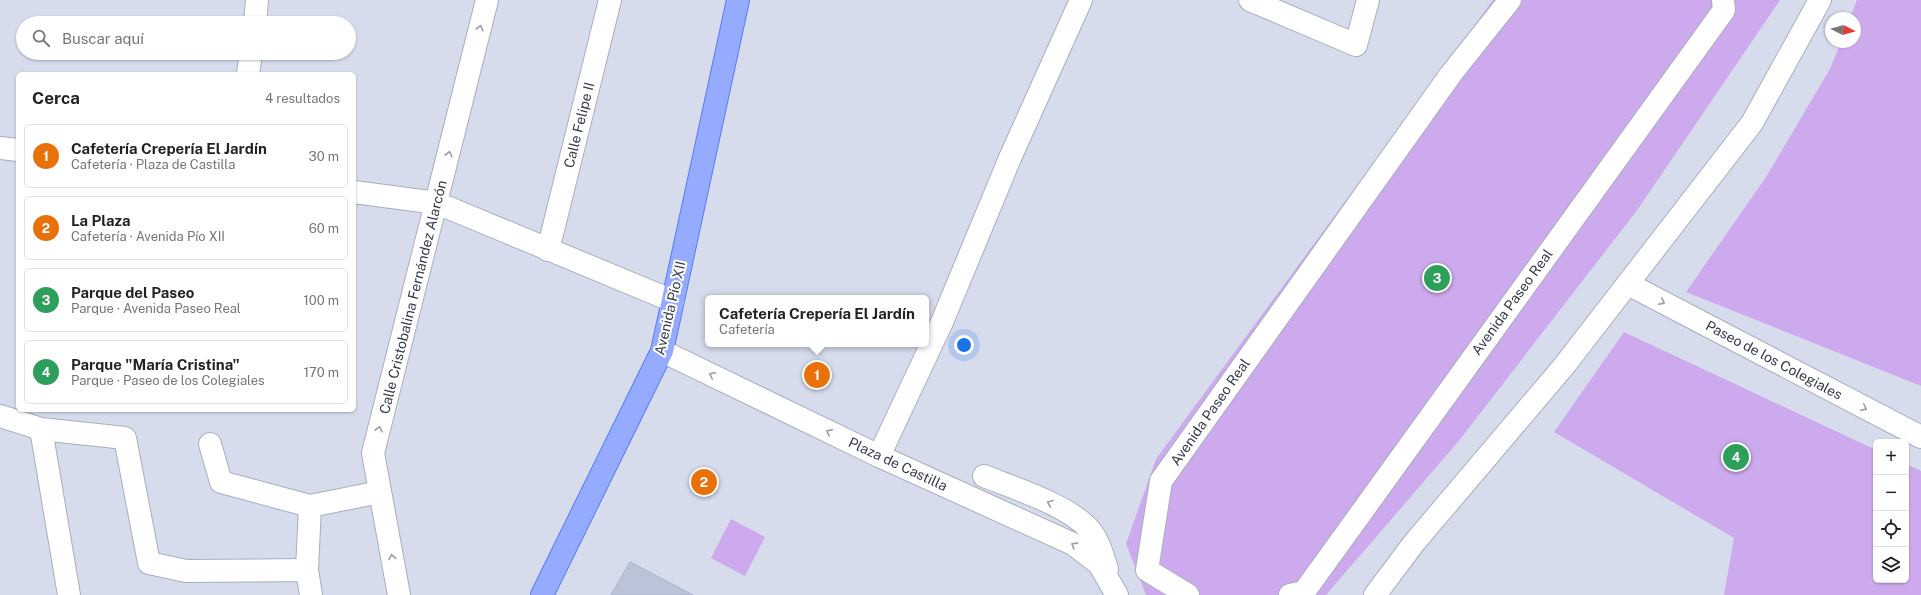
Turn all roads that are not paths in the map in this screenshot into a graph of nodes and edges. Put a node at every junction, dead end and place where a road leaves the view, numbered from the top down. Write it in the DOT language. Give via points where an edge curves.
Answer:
graph roads {
  1 [pos="258,0"];
  2 [pos="487,0"];
  3 [pos="610,0"];
  4 [pos="738,0"];
  5 [pos="1081,0"];
  6 [pos="1250,0"];
  7 [pos="1368,0"];
  8 [pos="1510,0"];
  9 [pos="1724,0"];
  10 [pos="1820,0"];
  11 [pos="256,16"];
  12 [pos="250,60"];
  13 [pos="248,72"];
  14 [pos="0,148"];
  15 [pos="16,150"];
  16 [pos="356,192"];
  17 [pos="437,203"];
  18 [pos="548,250"];
  19 [pos="1628,284"];
  20 [pos="673,301"];
  21 [pos="662,351"];
  22 [pos="0,416"];
  23 [pos="40,429"];
  24 [pos="1921,437"];
  25 [pos="210,444"];
  26 [pos="879,456"];
  27 [pos="984,476"];
  28 [pos="380,492"];
  29 [pos="310,506"];
  30 [pos="1414,543"];
  31 [pos="308,570"];
  32 [pos="1115,590"];
  33 [pos="69,595"];
  34 [pos="311,595"];
  35 [pos="399,595"];
  36 [pos="542,595"];
  37 [pos="1188,595"];
  38 [pos="1290,595"];
  39 [pos="1357,595"];
  40 [pos="1374,595"];
  1 -- 11 [label="street"];
  17 -- 2 [label="street, Calle Cristobalina Fernández Alarcón, one-way"];
  3 -- 18 [label="street, Calle Felipe II"];
  4 -- 20 [label="main road, Avenida Pío XII"];
  5 -- 26 [label="street" via="1010,158 942,322"];
  6 -- 7 [label="street" via="1356,45"];
  8 -- 37 [label="street, Avenida Paseo Real" via="1451,74 1161,481 1147,570"];
  9 -- 38 [label="street, Avenida Paseo Real" via="1724,10 1304,592"];
  10 -- 19 [label="street" via="1752,123"];
  12 -- 13 [label="street"];
  14 -- 15 [label="street"];
  16 -- 17 [label="street"];
  17 -- 18 [label="street"];
  28 -- 17 [label="street, Calle Cristobalina Fernández Alarcón, one-way" via="373,454"];
  18 -- 20 [label="street"];
  19 -- 24 [label="street, Paseo de los Colegiales, one-way"];
  19 -- 30 [label="street" via="1564,366"];
  20 -- 21 [label="main road, Avenida Pío XII"];
  26 -- 21 [label="street, Plaza de Castilla, one-way"];
  21 -- 36 [label="main road, Avenida Pío XII"];
  22 -- 23 [label="street"];
  23 -- 31 [label="street" via="125,438 149,563 186,571"];
  23 -- 33 [label="street"];
  25 -- 29 [label="street" via="221,482"];
  32 -- 26 [label="street, Plaza de Castilla, one-way" via="1099,564 1073,544"];
  32 -- 27 [label="street, one-way" via="1101,551 1084,524 1059,507"];
  28 -- 29 [label="street"];
  35 -- 28 [label="street, Calle Cristobalina Fernández Alarcón, one-way"];
  29 -- 31 [label="street"];
  30 -- 39 [label="street" via="1381,570"];
  30 -- 40 [label="street"];
  31 -- 34 [label="street"];
}
